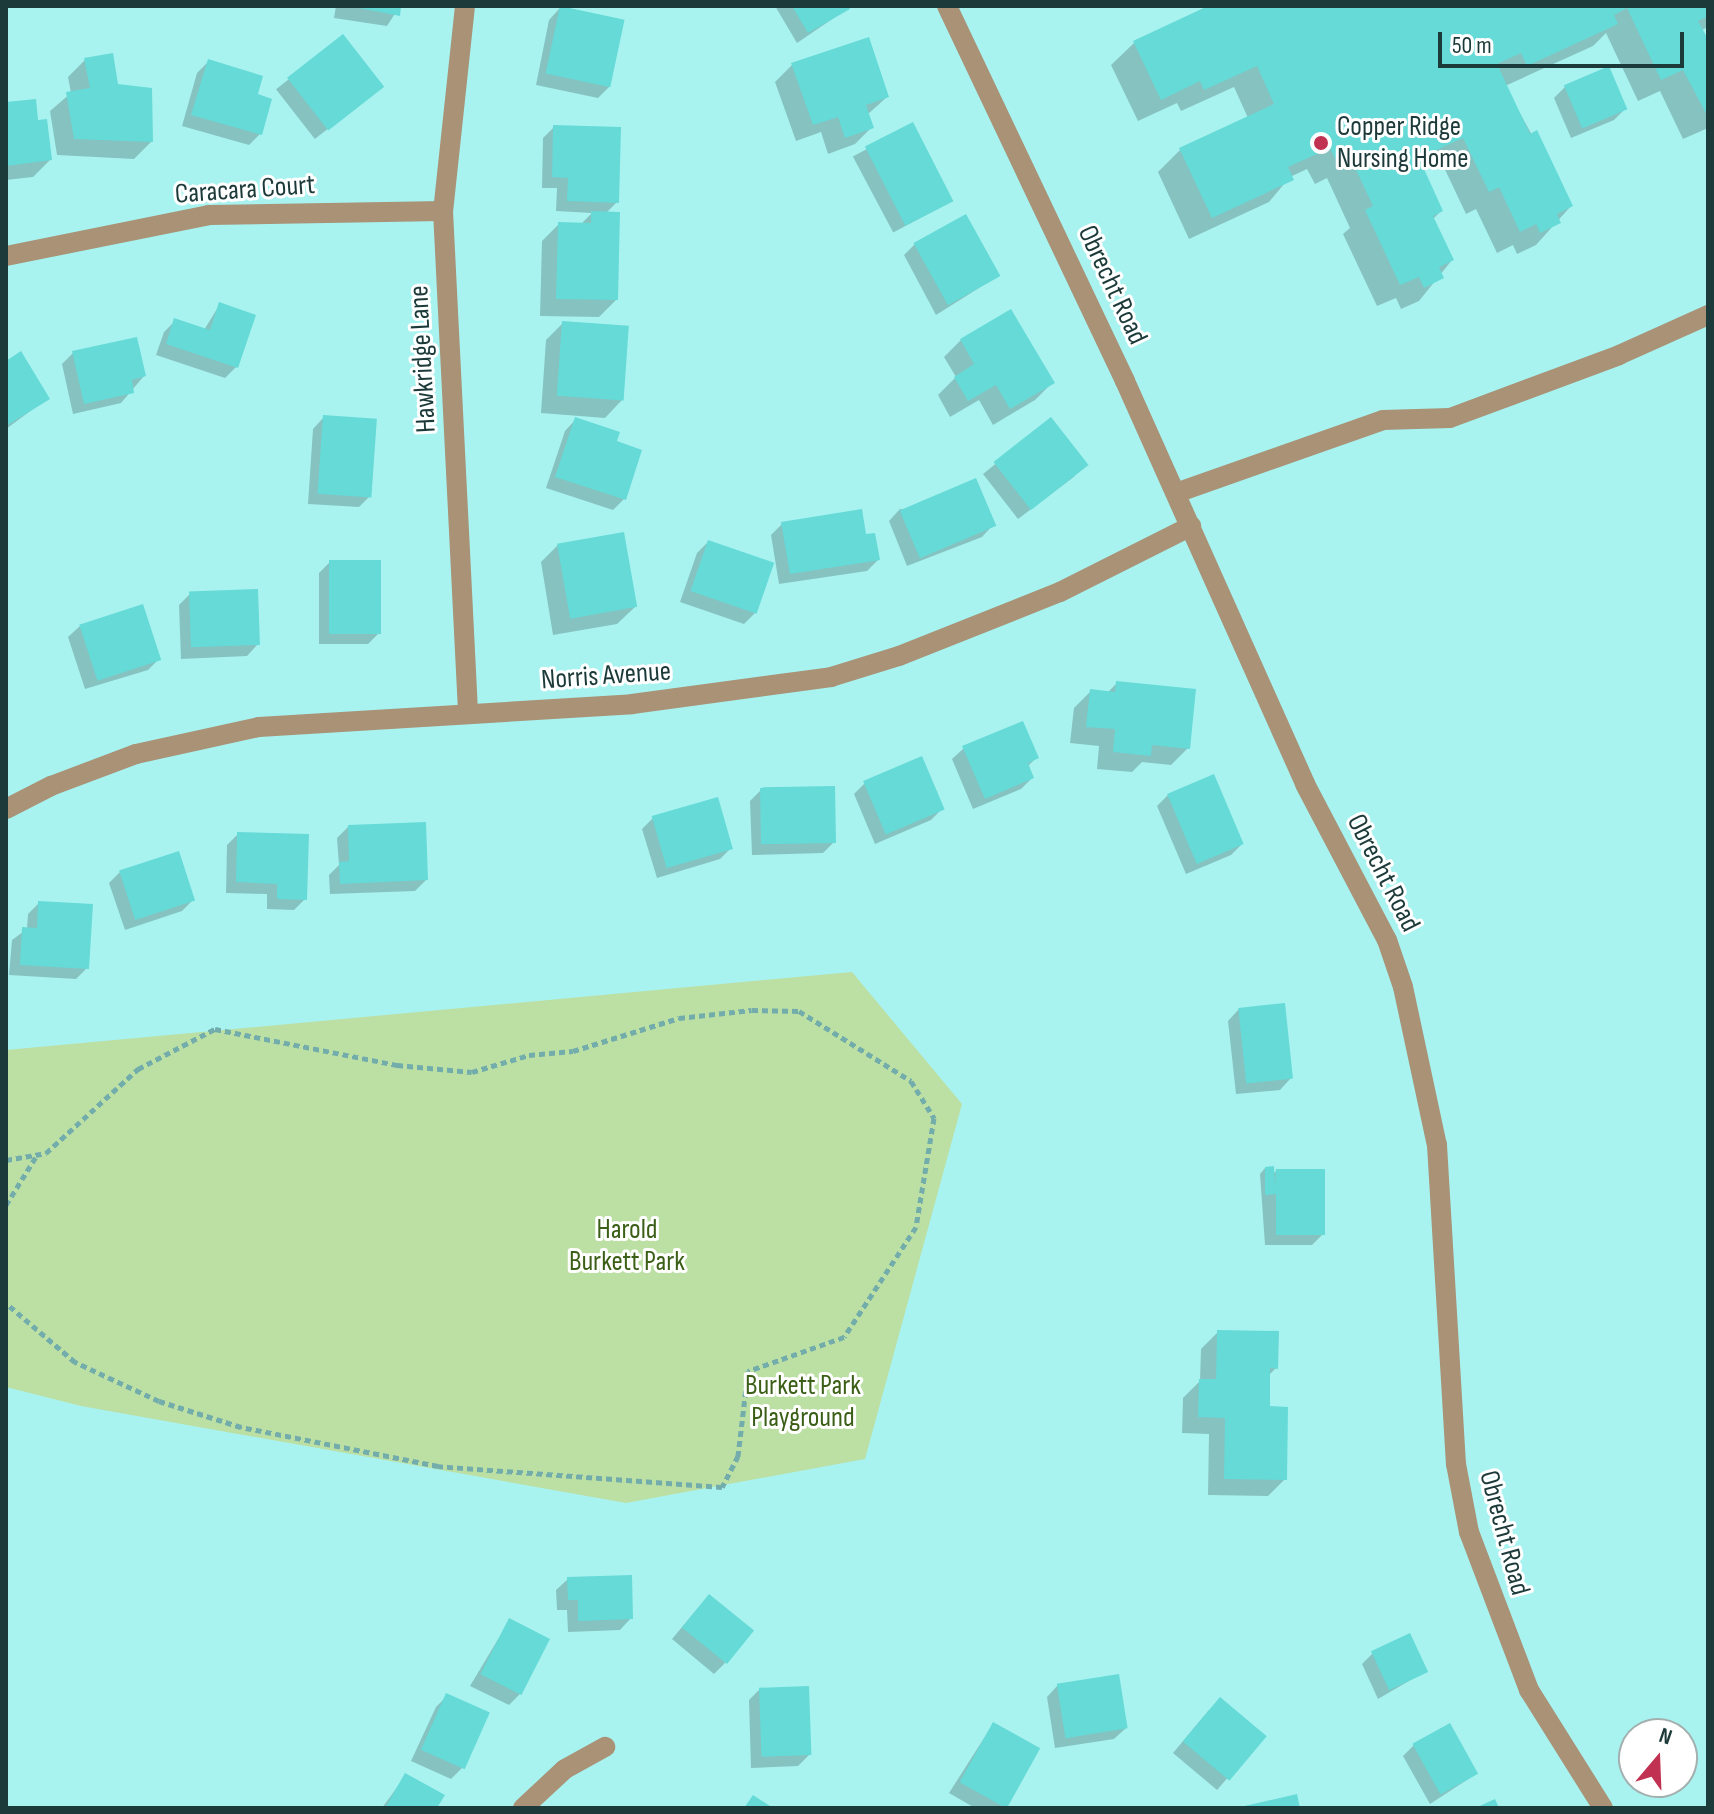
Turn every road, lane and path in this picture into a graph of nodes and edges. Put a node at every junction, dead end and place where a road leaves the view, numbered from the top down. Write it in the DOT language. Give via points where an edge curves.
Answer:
graph roads {
  1 [pos="465,6"];
  2 [pos="947,6"];
  3 [pos="443,211"];
  4 [pos="6,256"];
  5 [pos="1708,315"];
  6 [pos="1176,493"];
  7 [pos="1191,526"];
  8 [pos="468,711"];
  9 [pos="6,809"];
  10 [pos="38,1155"];
  11 [pos="6,1160"];
  12 [pos="6,1205"];
  13 [pos="6,1303"];
  14 [pos="605,1747"];
  15 [pos="523,1808"];
  16 [pos="1603,1808"];
  1 -- 3 [label="street, Hawkridge Lane"];
  2 -- 6 [label="street, Obrecht Road"];
  3 -- 4 [label="street, Caracara Court" via="209,215"];
  3 -- 8 [label="street, Hawkridge Lane"];
  5 -- 6 [label="street" via="1619,355 1450,418 1383,420"];
  6 -- 7 [label="street, Obrecht Road"];
  7 -- 8 [label="street, Norris Avenue" via="1060,592 831,677 632,704"];
  7 -- 16 [label="street, Obrecht Road" via="1305,784 1387,940 1403,987 1437,1145 1456,1464 1469,1532 1529,1690"];
  8 -- 9 [label="street, Norris Avenue" via="259,727 136,754"];
  10 -- 11 [label="path"];
  10 -- 12 [label="path"];
  10 -- 13 [label="path" via="73,1131 138,1069 215,1029 397,1065 472,1072 529,1055 573,1051 679,1018 799,1011 911,1081 934,1118 916,1227 844,1337 748,1371 738,1456 722,1487 438,1466 241,1427 159,1401 75,1362"];
  14 -- 15 [label="street" via="565,1769"];
}
